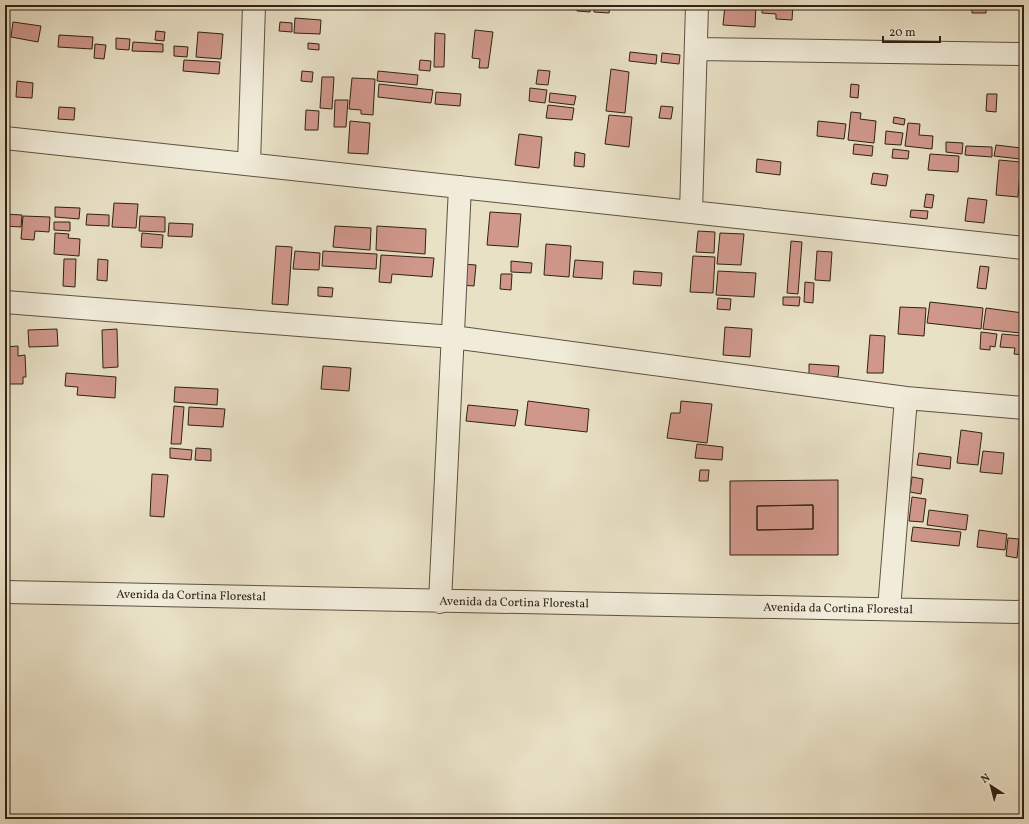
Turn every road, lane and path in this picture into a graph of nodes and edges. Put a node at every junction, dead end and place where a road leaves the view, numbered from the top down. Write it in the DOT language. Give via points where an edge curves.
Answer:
graph roads {
  1 [pos="254,5"];
  2 [pos="697,5"];
  3 [pos="696,49"];
  4 [pos="1024,54"];
  5 [pos="5,138"];
  6 [pos="249,164"];
  7 [pos="460,187"];
  8 [pos="691,212"];
  9 [pos="1024,248"];
  10 [pos="5,302"];
  11 [pos="453,337"];
  12 [pos="906,398"];
  13 [pos="1024,408"];
  14 [pos="5,592"];
  15 [pos="440,602"];
  16 [pos="889,610"];
  17 [pos="1024,612"];
  1 -- 6 [label="street"];
  2 -- 3 [label="street"];
  3 -- 4 [label="street"];
  3 -- 8 [label="street"];
  5 -- 6 [label="street"];
  6 -- 7 [label="street"];
  7 -- 8 [label="street"];
  7 -- 11 [label="street"];
  8 -- 9 [label="street"];
  10 -- 11 [label="street"];
  11 -- 12 [label="street"];
  11 -- 15 [label="street"];
  12 -- 13 [label="street"];
  12 -- 16 [label="street"];
  14 -- 15 [label="street, Avenida da Cortina Florestal"];
  15 -- 16 [label="street, Avenida da Cortina Florestal"];
  16 -- 17 [label="street, Avenida da Cortina Florestal"];
}
